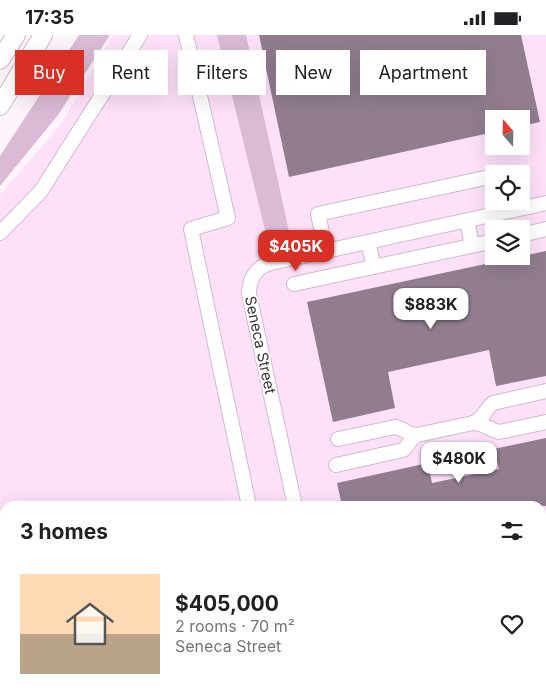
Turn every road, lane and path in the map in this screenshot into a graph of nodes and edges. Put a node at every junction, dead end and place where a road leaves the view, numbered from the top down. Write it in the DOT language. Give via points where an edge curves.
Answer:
graph roads {
  1 [pos="16,35"];
  2 [pos="43,35"];
  3 [pos="140,35"];
  4 [pos="186,35"];
  5 [pos="0,60"];
  6 [pos="0,106"];
  7 [pos="485,178"];
  8 [pos="546,203"];
  9 [pos="530,204"];
  10 [pos="498,210"];
  11 [pos="466,221"];
  12 [pos="546,229"];
  13 [pos="0,233"];
  14 [pos="530,233"];
  15 [pos="368,242"];
  16 [pos="485,243"];
  17 [pos="472,245"];
  18 [pos="326,251"];
  19 [pos="374,267"];
  20 [pos="294,284"];
  21 [pos="546,391"];
  22 [pos="546,422"];
  23 [pos="474,423"];
  24 [pos="417,435"];
  25 [pos="338,439"];
  26 [pos="336,465"];
  27 [pos="248,501"];
  28 [pos="294,501"];
  1 -- 5 [label="main road"];
  2 -- 6 [label="main road"];
  3 -- 13 [label="street" via="41,191"];
  4 -- 27 [label="street" via="228,218 191,229"];
  7 -- 18 [label="street" via="318,214"];
  8 -- 9 [label="street, Seneca Street"];
  10 -- 11 [label="street, Seneca Street"];
  11 -- 15 [label="street, Seneca Street"];
  11 -- 17 [label="street"];
  12 -- 14 [label="street"];
  15 -- 18 [label="street, Seneca Street"];
  15 -- 19 [label="street"];
  16 -- 17 [label="street"];
  17 -- 19 [label="street"];
  18 -- 28 [label="street, Seneca Street" via="265,265 254,274 249,288"];
  19 -- 20 [label="street"];
  21 -- 23 [label="street" via="494,403"];
  22 -- 23 [label="street" via="499,432"];
  23 -- 24 [label="street"];
  24 -- 25 [label="street" via="395,427"];
  24 -- 26 [label="street" via="403,450"];
}
